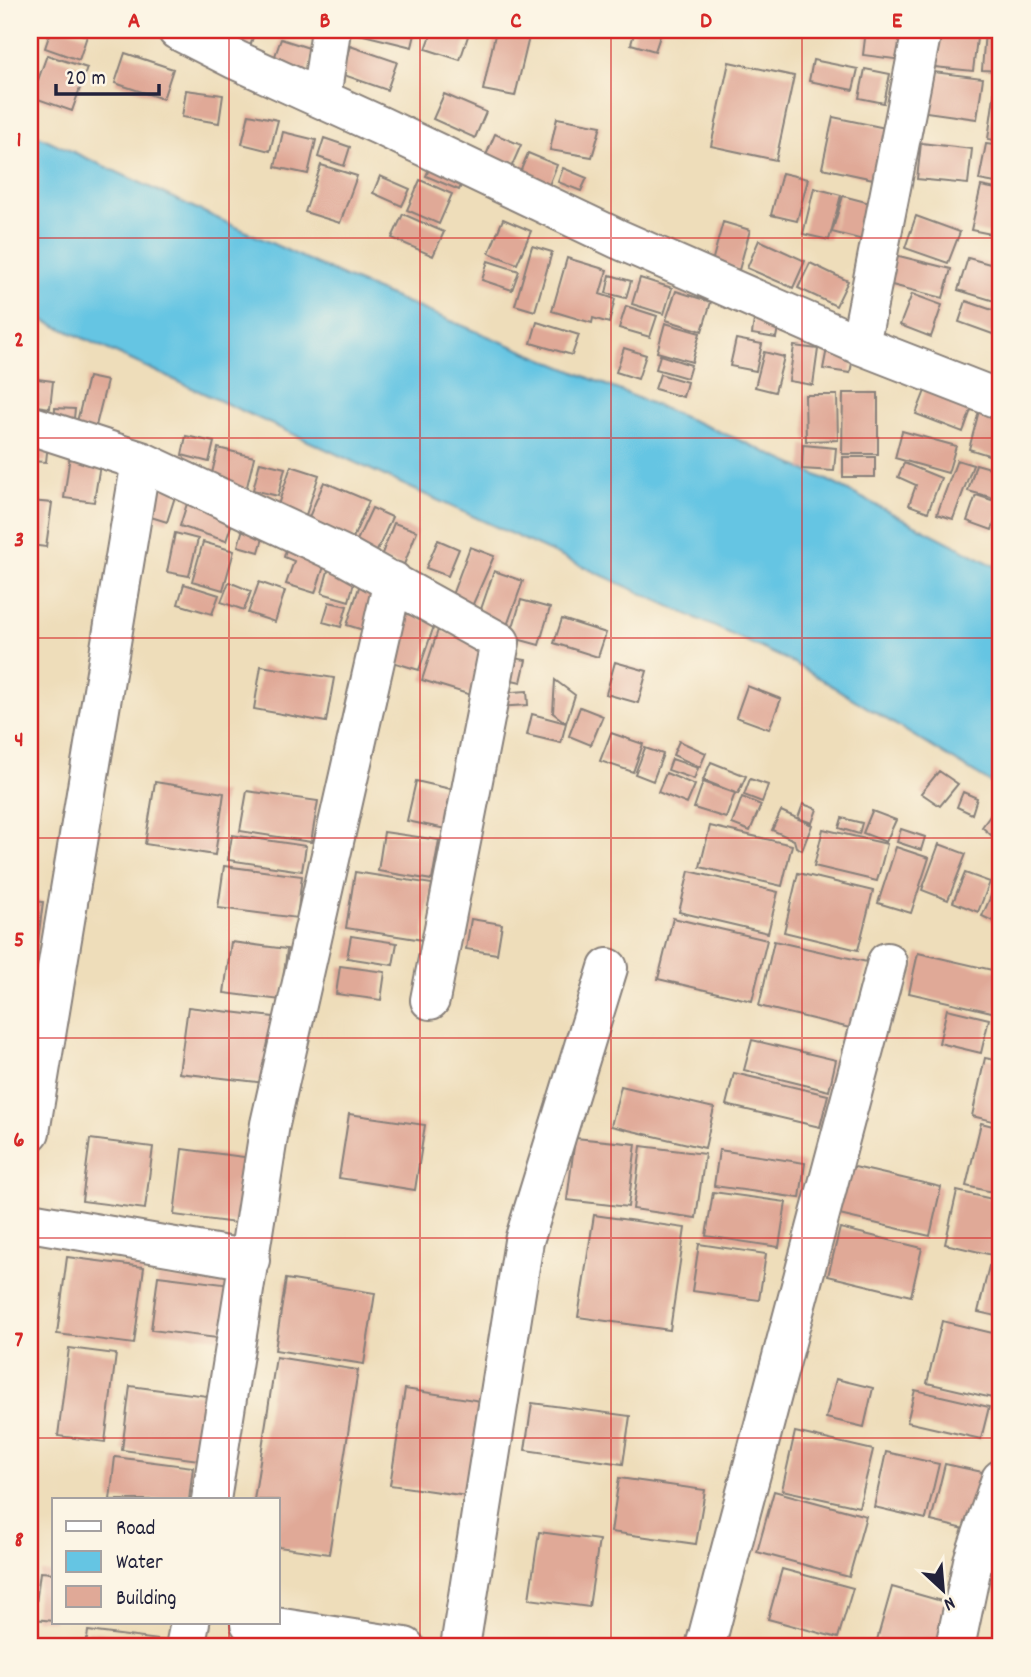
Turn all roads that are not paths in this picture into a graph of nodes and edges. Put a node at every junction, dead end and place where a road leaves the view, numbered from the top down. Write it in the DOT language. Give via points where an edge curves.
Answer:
graph roads {
  1 [pos="177,30"];
  2 [pos="331,30"];
  3 [pos="922,30"];
  4 [pos="321,98"];
  5 [pos="860,345"];
  6 [pos="1001,400"];
  7 [pos="30,425"];
  8 [pos="141,461"];
  9 [pos="393,581"];
  10 [pos="887,962"];
  11 [pos="608,968"];
  12 [pos="430,1000"];
  13 [pos="30,1132"];
  14 [pos="30,1222"];
  15 [pos="250,1260"];
  16 [pos="1001,1479"];
  17 [pos="211,1498"];
  18 [pos="190,1624"];
  19 [pos="256,1624"];
  20 [pos="186,1647"];
  21 [pos="405,1647"];
  22 [pos="460,1647"];
  23 [pos="705,1647"];
  24 [pos="955,1647"];
  1 -- 4 [label="street"];
  2 -- 4 [label="street"];
  3 -- 5 [label="street"];
  4 -- 5 [label="street" via="618,239"];
  5 -- 6 [label="street"];
  7 -- 8 [label="street"];
  8 -- 9 [label="street"];
  8 -- 13 [label="street"];
  9 -- 12 [label="street" via="500,642"];
  9 -- 15 [label="street" via="270,1124"];
  10 -- 23 [label="street"];
  11 -- 22 [label="street" via="524,1241"];
  14 -- 15 [label="street"];
  15 -- 17 [label="street"];
  16 -- 24 [label="street" via="973,1561"];
  18 -- 20 [label="street"];
  19 -- 21 [label="street"];
}
